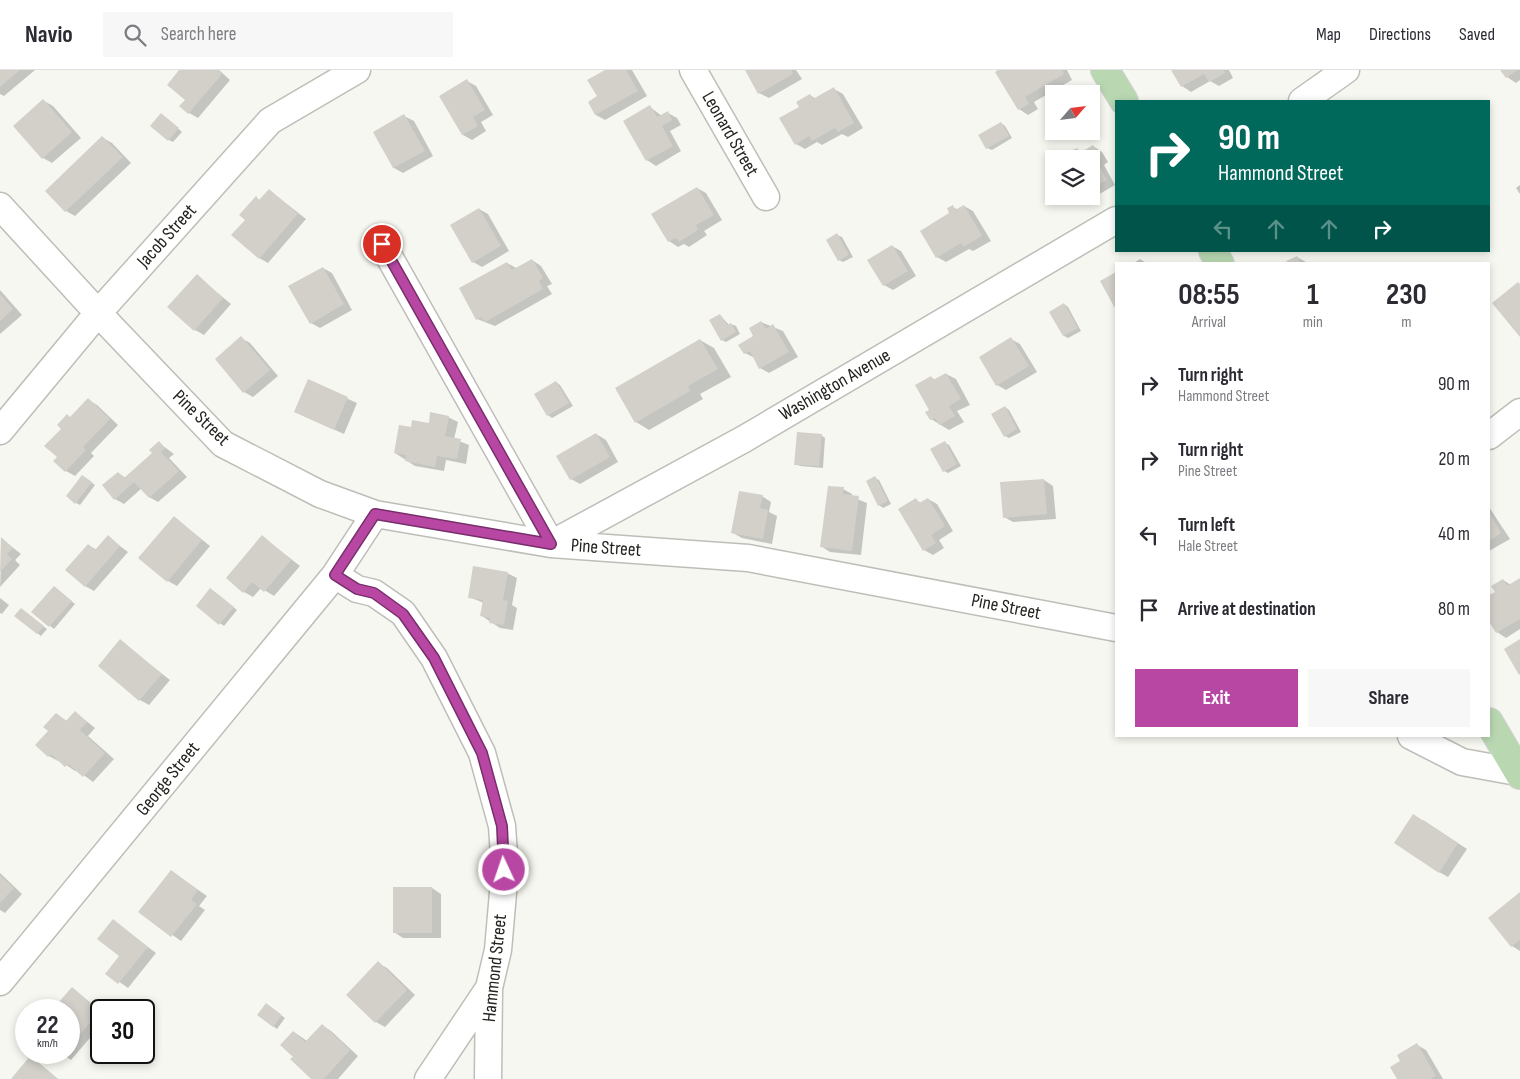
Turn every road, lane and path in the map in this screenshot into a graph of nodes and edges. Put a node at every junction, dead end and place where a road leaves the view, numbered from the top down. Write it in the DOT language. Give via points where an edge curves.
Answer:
graph roads {
  1 [pos="357,70"];
  2 [pos="693,70"];
  3 [pos="1106,70"];
  4 [pos="1346,70"];
  5 [pos="1123,100"];
  6 [pos="1303,100"];
  7 [pos="766,198"];
  8 [pos="0,206"];
  9 [pos="1115,221"];
  10 [pos="382,244"];
  11 [pos="98,313"];
  12 [pos="1520,412"];
  13 [pos="0,431"];
  14 [pos="1490,435"];
  15 [pos="375,514"];
  16 [pos="551,544"];
  17 [pos="335,575"];
  18 [pos="1115,628"];
  19 [pos="1490,724"];
  20 [pos="1413,737"];
  21 [pos="1519,773"];
  22 [pos="0,982"];
  23 [pos="489,988"];
  24 [pos="428,1079"];
  25 [pos="488,1079"];
  1 -- 11 [label="street, Jacob Street" via="270,121"];
  2 -- 7 [label="street, Leonard Street"];
  3 -- 5 [label="main road"];
  4 -- 6 [label="street"];
  8 -- 11 [label="street, Pine Street"];
  9 -- 16 [label="street, Washington Avenue" via="744,439"];
  10 -- 16 [label="street"];
  11 -- 13 [label="street, Jacob Street"];
  11 -- 15 [label="street, Pine Street" via="223,444 320,494"];
  12 -- 14 [label="street"];
  15 -- 16 [label="street, Pine Street"];
  15 -- 17 [label="street"];
  16 -- 18 [label="street, Pine Street" via="748,558"];
  17 -- 22 [label="street, George Street"];
  17 -- 23 [label="street, Hammond Street" via="357,589 374,593 403,614 434,658 482,753 502,826 504,870 498,950"];
  19 -- 21 [label="main road"];
  20 -- 21 [label="street" via="1462,762"];
  23 -- 24 [label="street"];
  23 -- 25 [label="street, Hammond Street"];
}
